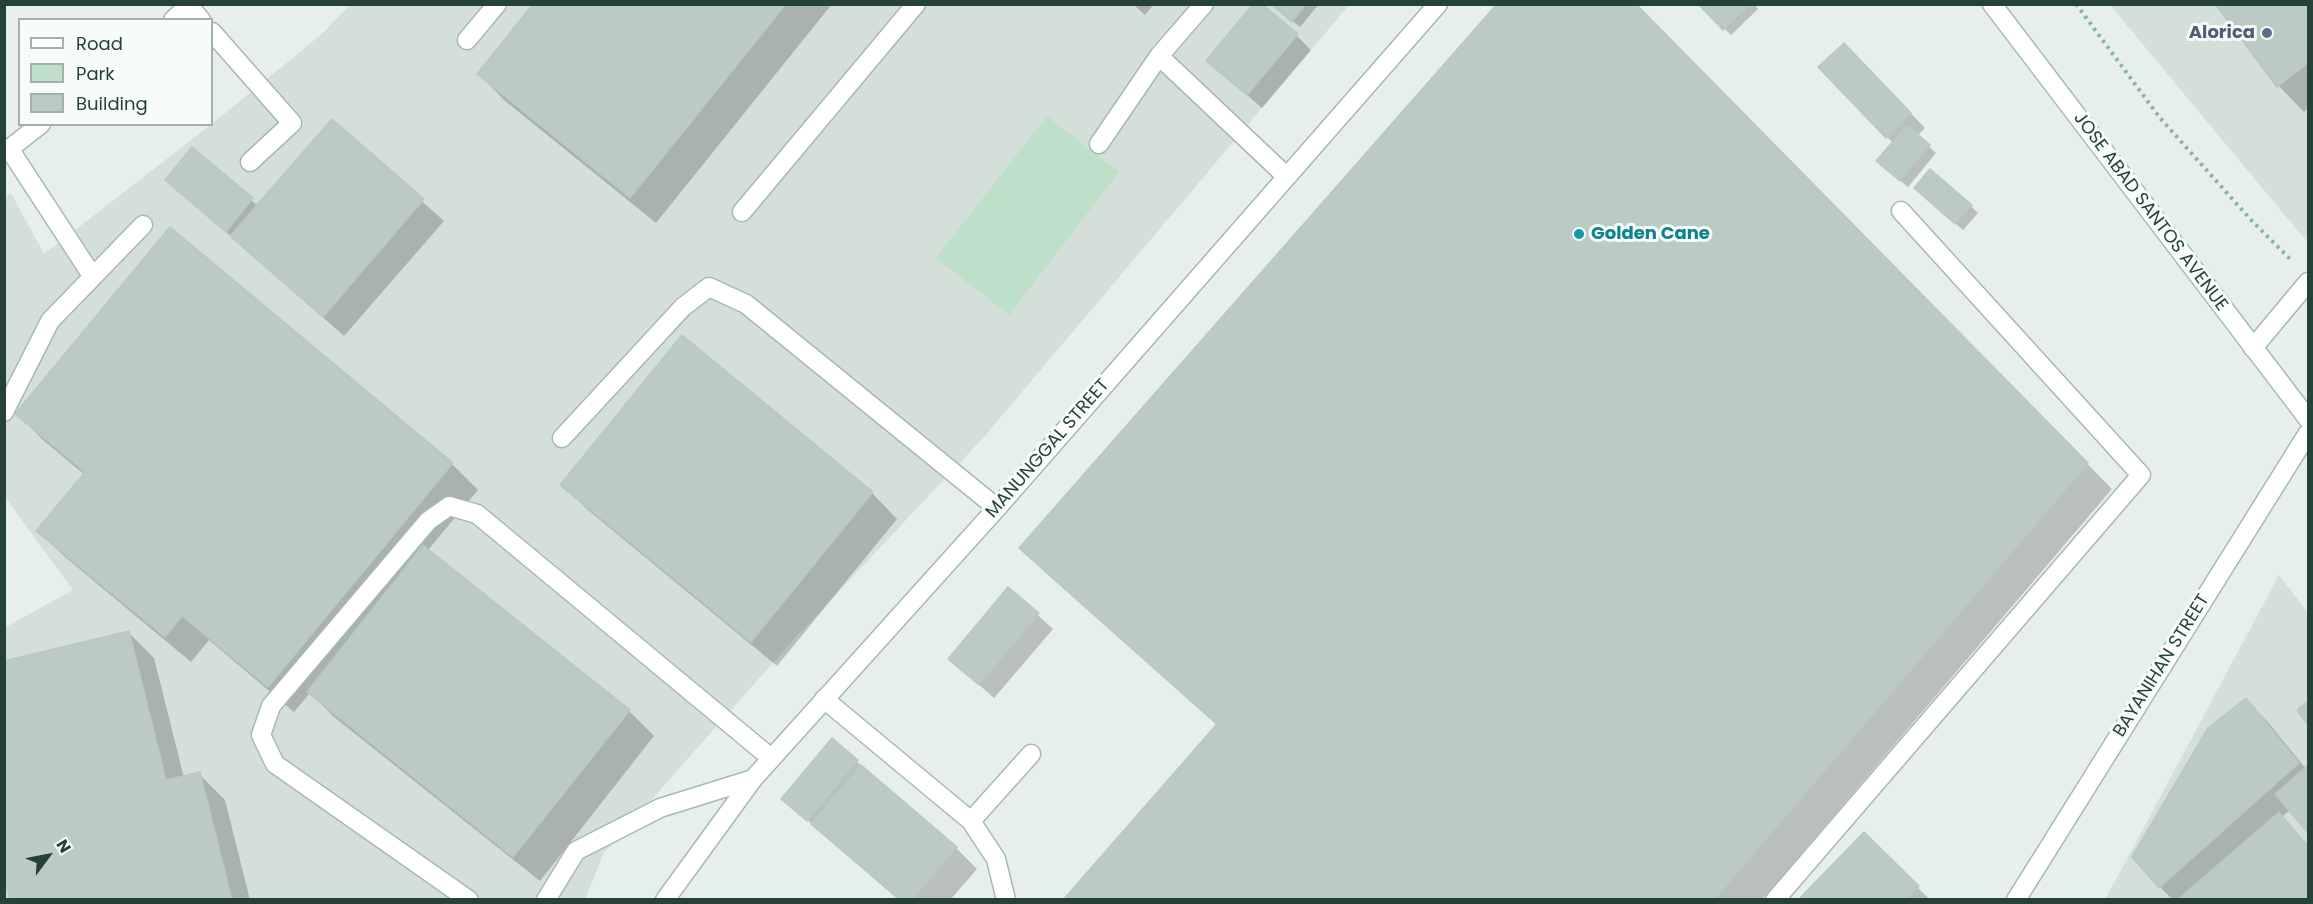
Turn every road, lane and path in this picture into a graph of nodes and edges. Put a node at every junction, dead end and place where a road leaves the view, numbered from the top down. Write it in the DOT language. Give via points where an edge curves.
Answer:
graph roads {
  1 [pos="497,4"];
  2 [pos="916,4"];
  3 [pos="1204,4"];
  4 [pos="1438,4"];
  5 [pos="1992,4"];
  6 [pos="2076,4"];
  7 [pos="191,9"];
  8 [pos="176,18"];
  9 [pos="213,33"];
  10 [pos="467,40"];
  11 [pos="1159,56"];
  12 [pos="39,126"];
  13 [pos="1099,144"];
  14 [pos="7,152"];
  15 [pos="250,162"];
  16 [pos="1286,176"];
  17 [pos="1901,211"];
  18 [pos="742,212"];
  19 [pos="143,225"];
  20 [pos="2292,261"];
  21 [pos="93,277"];
  22 [pos="2308,282"];
  23 [pos="2253,348"];
  24 [pos="4,412"];
  25 [pos="2308,419"];
  26 [pos="2308,433"];
  27 [pos="562,438"];
  28 [pos="997,508"];
  29 [pos="824,699"];
  30 [pos="1031,754"];
  31 [pos="771,758"];
  32 [pos="753,779"];
  33 [pos="971,821"];
  34 [pos="469,900"];
  35 [pos="546,900"];
  36 [pos="665,900"];
  37 [pos="1006,900"];
  38 [pos="1775,900"];
  39 [pos="2016,900"];
  1 -- 10 [label="street"];
  2 -- 18 [label="street"];
  3 -- 11 [label="street"];
  4 -- 16 [label="street, MANUNGGAL STREET"];
  5 -- 23 [label="street, JOSE ABAD SANTOS AVENUE"];
  6 -- 20 [label="path" via="2160,118"];
  7 -- 8 [label="street"];
  9 -- 15 [label="street" via="292,123"];
  11 -- 13 [label="street"];
  11 -- 16 [label="street"];
  12 -- 14 [label="street"];
  14 -- 21 [label="street"];
  16 -- 28 [label="street, MANUNGGAL STREET"];
  17 -- 38 [label="street" via="2141,475"];
  19 -- 21 [label="street"];
  21 -- 24 [label="street" via="50,321"];
  22 -- 23 [label="street"];
  23 -- 25 [label="street, JOSE ABAD SANTOS AVENUE"];
  26 -- 39 [label="street, BAYANIHAN STREET"];
  27 -- 28 [label="street" via="683,307 709,287 746,304"];
  28 -- 29 [label="street, MANUNGGAL STREET"];
  29 -- 31 [label="street, MANUNGGAL STREET"];
  29 -- 33 [label="street"];
  30 -- 33 [label="street"];
  31 -- 32 [label="street, MANUNGGAL STREET"];
  31 -- 34 [label="street" via="477,514 449,506 428,521 271,706 261,735 275,764"];
  32 -- 35 [label="street" via="660,808 576,851"];
  32 -- 36 [label="street, MANUNGGAL STREET"];
  33 -- 37 [label="street" via="996,859"];
}
